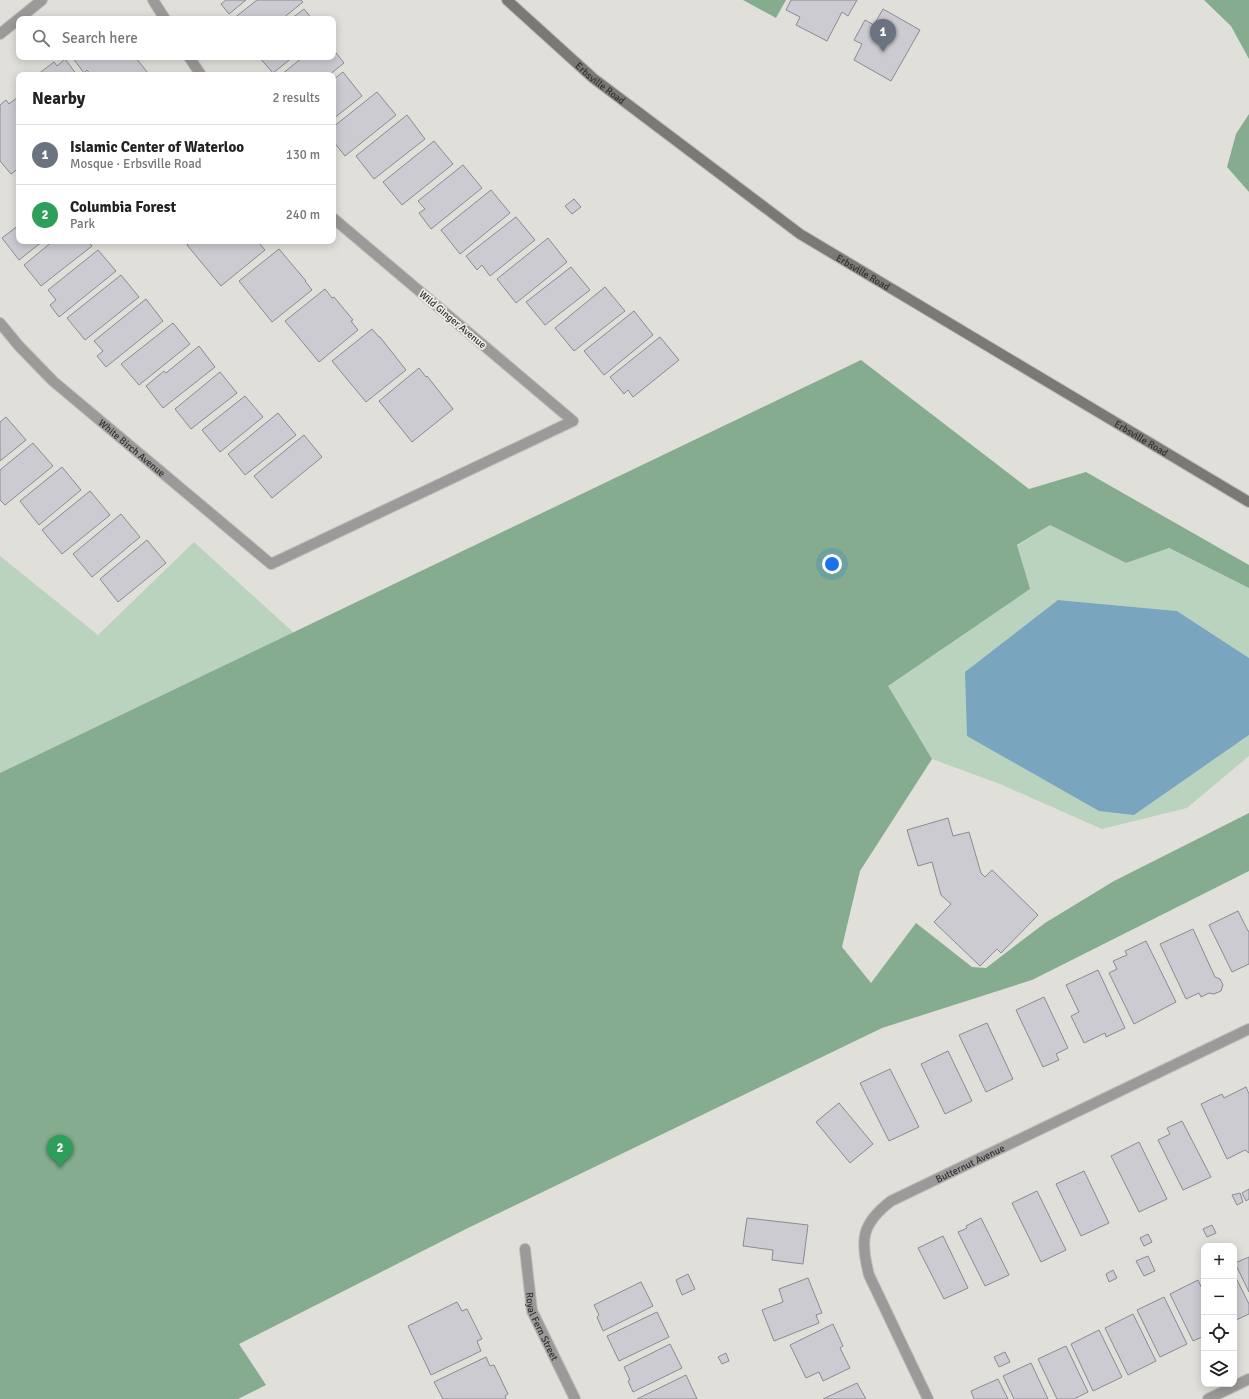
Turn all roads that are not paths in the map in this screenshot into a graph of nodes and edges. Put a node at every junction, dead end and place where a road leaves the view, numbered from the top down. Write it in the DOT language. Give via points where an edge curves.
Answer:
graph roads {
  1 [pos="42,0"];
  2 [pos="153,0"];
  3 [pos="507,0"];
  4 [pos="22,16"];
  5 [pos="163,16"];
  6 [pos="16,21"];
  7 [pos="0,34"];
  8 [pos="191,60"];
  9 [pos="199,72"];
  10 [pos="336,221"];
  11 [pos="0,323"];
  12 [pos="1249,502"];
  13 [pos="271,564"];
  14 [pos="1249,1029"];
  15 [pos="525,1249"];
  16 [pos="1249,1379"];
  17 [pos="575,1399"];
  18 [pos="928,1399"];
  19 [pos="1208,1399"];
  1 -- 4 [label="street"];
  2 -- 5 [label="street"];
  3 -- 12 [label="main road, Erbsville Road" via="593,78 800,234"];
  6 -- 7 [label="street"];
  8 -- 9 [label="street"];
  10 -- 13 [label="street, Wild Ginger Avenue" via="573,421"];
  11 -- 13 [label="street, White Birch Avenue" via="53,381"];
  14 -- 18 [label="street, Butternut Avenue" via="891,1201 878,1211 863,1237 863,1254 869,1275"];
  15 -- 17 [label="street, Royal Fern Street" via="532,1311"];
  16 -- 19 [label="street"];
}
